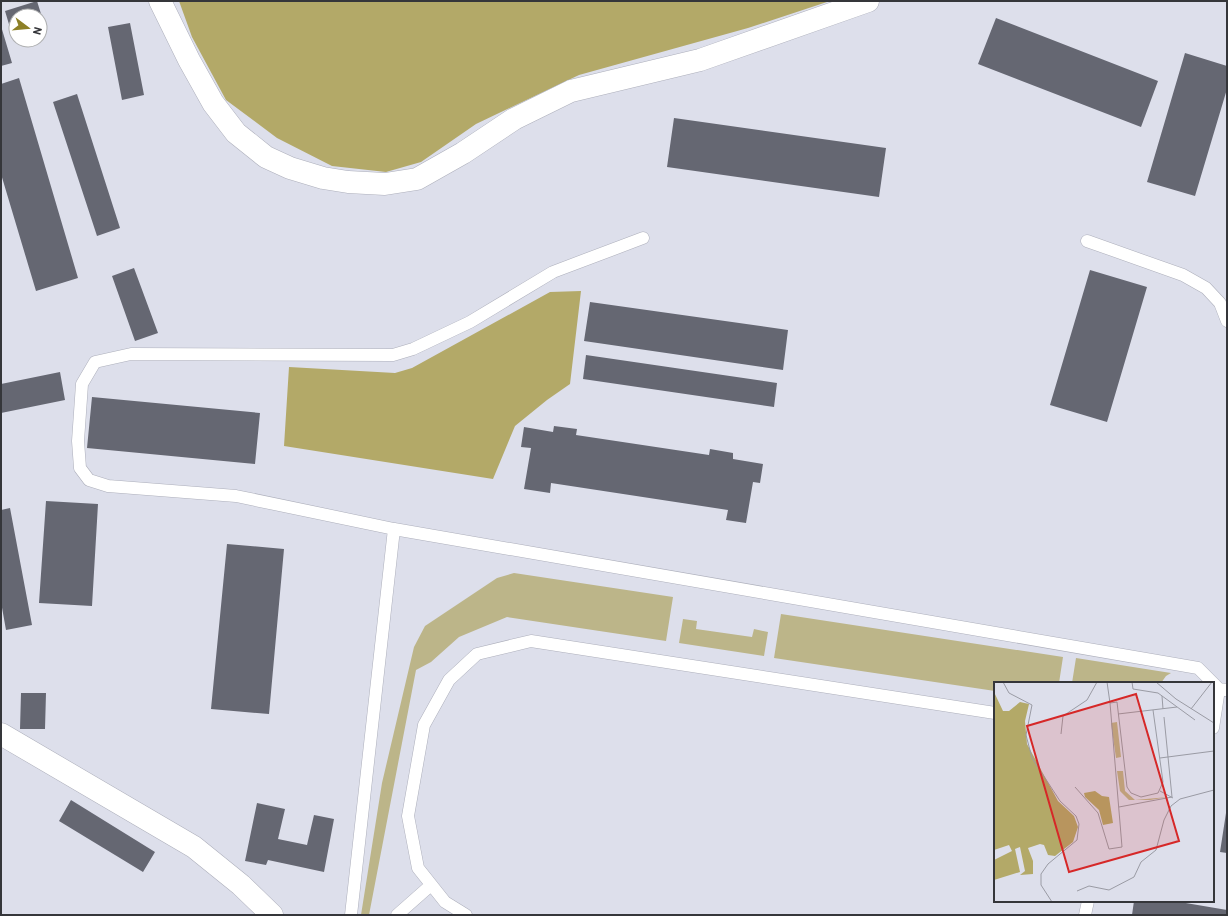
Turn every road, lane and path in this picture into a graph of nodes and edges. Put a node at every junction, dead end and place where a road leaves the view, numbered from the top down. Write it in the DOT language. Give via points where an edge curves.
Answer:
graph roads {
  1 [pos="160,1"];
  2 [pos="868,1"];
  3 [pos="643,238"];
  4 [pos="1087,242"];
  5 [pos="1227,321"];
  6 [pos="394,528"];
  7 [pos="1223,689"];
  8 [pos="994,713"];
  9 [pos="1214,724"];
  10 [pos="1,734"];
  11 [pos="431,884"];
  12 [pos="1088,902"];
  13 [pos="272,915"];
  14 [pos="351,915"];
  15 [pos="397,915"];
  16 [pos="466,915"];
  17 [pos="1085,915"];
  1 -- 2 [label="street" via="213,103 236,133 266,157 290,168 323,178 385,184 417,179 463,153 514,119 571,91 700,60"];
  3 -- 6 [label="lane" via="553,272 470,322 393,355 131,354 95,362 82,384 78,441 80,468 89,480 108,486 236,496"];
  4 -- 5 [label="lane" via="1183,274 1206,288 1220,303"];
  6 -- 7 [label="lane" via="1198,668"];
  6 -- 14 [label="lane"];
  7 -- 9 [label="lane"];
  8 -- 11 [label="lane" via="531,641 477,654 449,680 424,725 408,816 418,868"];
  10 -- 13 [label="street" via="194,847 241,885"];
  11 -- 15 [label="lane"];
  11 -- 16 [label="lane" via="445,902"];
  12 -- 17 [label="lane"];
}
